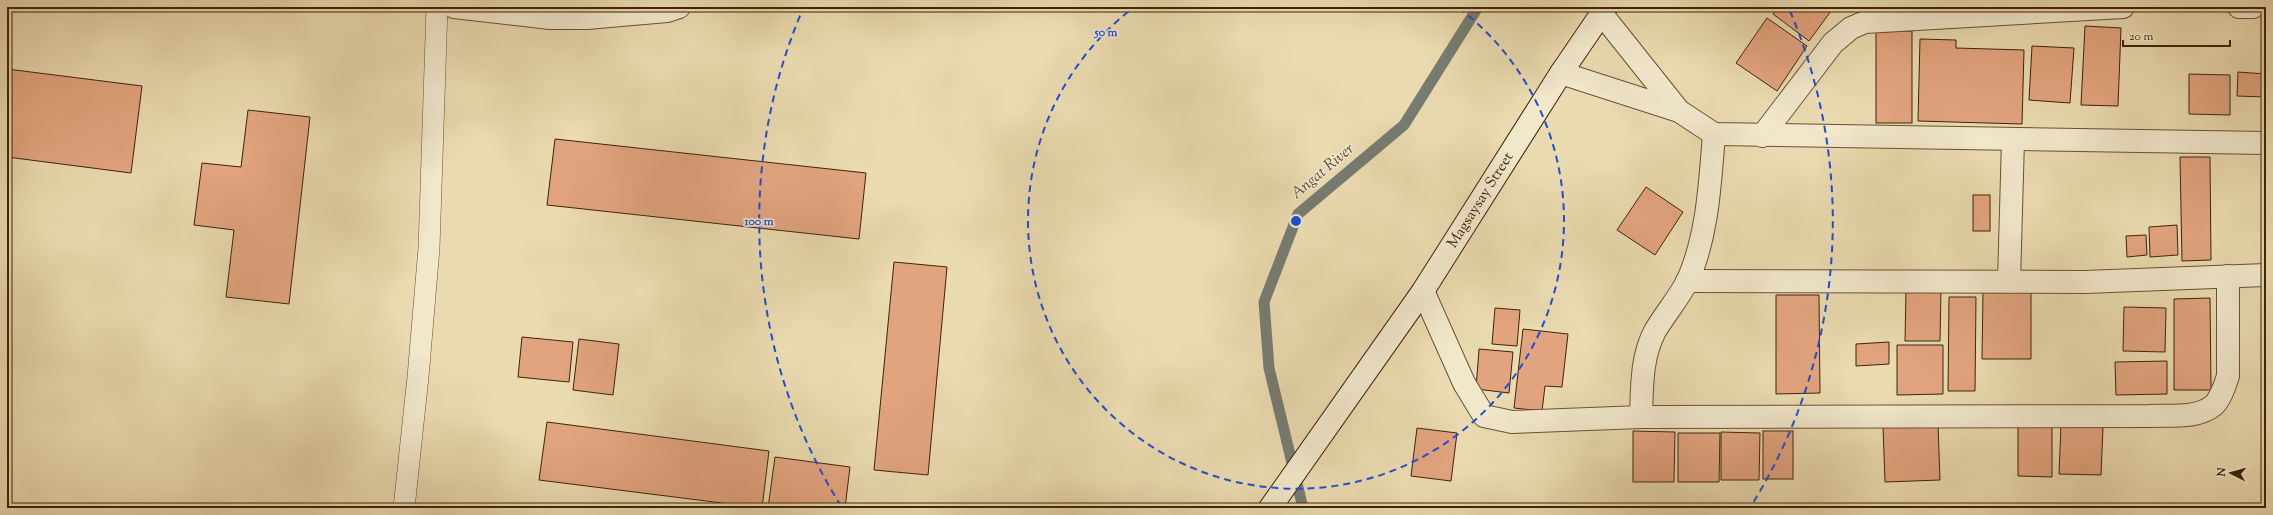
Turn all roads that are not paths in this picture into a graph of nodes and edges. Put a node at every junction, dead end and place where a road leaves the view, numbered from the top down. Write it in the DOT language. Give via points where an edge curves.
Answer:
graph roads {
  1 [pos="437,7"];
  2 [pos="454,7"];
  3 [pos="679,7"];
  4 [pos="2123,7"];
  5 [pos="2239,7"];
  6 [pos="2253,7"];
  7 [pos="1604,10"];
  8 [pos="1562,73"];
  9 [pos="1679,111"];
  10 [pos="1714,134"];
  11 [pos="1762,136"];
  12 [pos="2013,140"];
  13 [pos="2266,143"];
  14 [pos="2266,275"];
  15 [pos="2228,276"];
  16 [pos="1687,281"];
  17 [pos="2009,282"];
  18 [pos="1423,290"];
  19 [pos="1641,417"];
  20 [pos="404,508"];
  21 [pos="1270,508"];
  1 -- 20 [label="lane" via="428,248"];
  2 -- 3 [label="street" via="550,18 587,18 667,11"];
  4 -- 11 [label="street" via="1865,22 1851,28 1833,43"];
  5 -- 6 [label="street"];
  7 -- 8 [label="street, Magsaysay Street"];
  7 -- 9 [label="street"];
  8 -- 9 [label="street"];
  8 -- 18 [label="street, Magsaysay Street"];
  9 -- 10 [label="street"];
  10 -- 11 [label="street"];
  10 -- 16 [label="street" via="1708,203"];
  11 -- 12 [label="street"];
  12 -- 13 [label="street"];
  12 -- 17 [label="street"];
  14 -- 15 [label="street"];
  15 -- 17 [label="street" via="2085,282"];
  15 -- 19 [label="street" via="2228,376 2214,404 2198,413 2149,416"];
  16 -- 17 [label="street"];
  16 -- 19 [label="street" via="1654,332 1643,373"];
  18 -- 19 [label="street" via="1457,369 1484,416 1512,422"];
  18 -- 21 [label="street, Magsaysay Street"];
}
